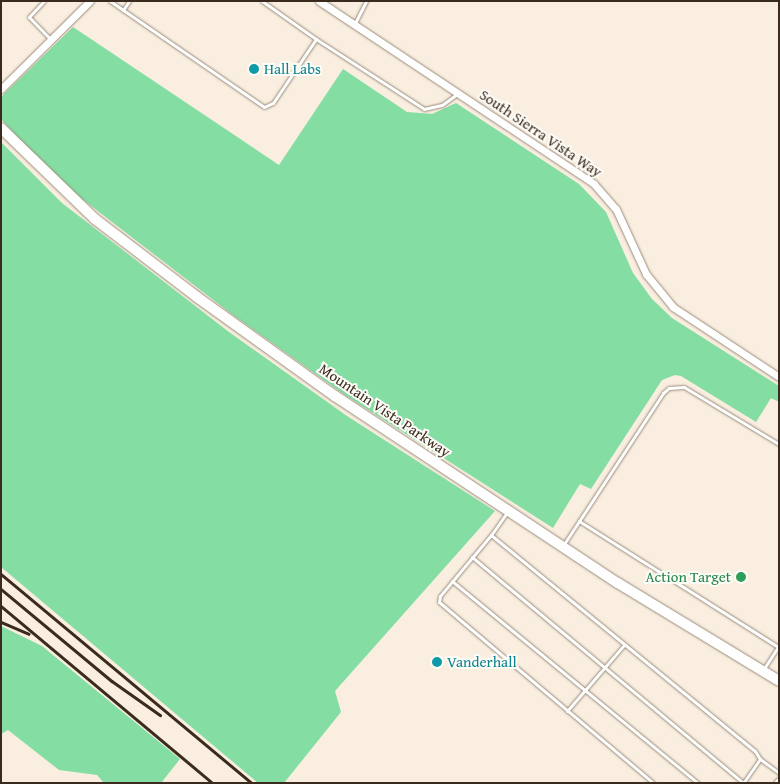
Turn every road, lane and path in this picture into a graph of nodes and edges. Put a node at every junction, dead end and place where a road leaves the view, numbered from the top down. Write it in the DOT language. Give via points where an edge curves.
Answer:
graph roads {
  1 [pos="44,1"];
  2 [pos="90,1"];
  3 [pos="110,1"];
  4 [pos="129,1"];
  5 [pos="262,1"];
  6 [pos="319,1"];
  7 [pos="366,1"];
  8 [pos="123,10"];
  9 [pos="354,24"];
  10 [pos="316,39"];
  11 [pos="53,41"];
  12 [pos="1,89"];
  13 [pos="458,93"];
  14 [pos="1,128"];
  15 [pos="779,376"];
  16 [pos="779,444"];
  17 [pos="508,511"];
  18 [pos="579,521"];
  19 [pos="491,535"];
  20 [pos="562,546"];
  21 [pos="472,557"];
  22 [pos="452,580"];
  23 [pos="624,645"];
  24 [pos="778,646"];
  25 [pos="606,667"];
  26 [pos="762,671"];
  27 [pos="779,681"];
  28 [pos="586,689"];
  29 [pos="567,711"];
  30 [pos="760,760"];
  31 [pos="779,773"];
  32 [pos="653,783"];
  33 [pos="698,783"];
  34 [pos="743,783"];
  1 -- 11 [label="lane" via="29,17"];
  2 -- 11 [label="street"];
  3 -- 8 [label="lane"];
  4 -- 8 [label="lane"];
  5 -- 10 [label="lane"];
  6 -- 9 [label="street, South Sierra Vista Way"];
  7 -- 9 [label="lane"];
  8 -- 10 [label="lane" via="264,108 273,103"];
  9 -- 13 [label="street, South Sierra Vista Way"];
  10 -- 13 [label="lane" via="424,109 442,106"];
  11 -- 12 [label="street"];
  13 -- 15 [label="street, South Sierra Vista Way" via="594,184 616,209 646,274 672,307"];
  14 -- 17 [label="street, Mountain Vista Parkway" via="95,220 335,396"];
  16 -- 18 [label="lane" via="684,388 669,388 662,393"];
  17 -- 19 [label="lane"];
  17 -- 20 [label="street, Mountain Vista Parkway"];
  18 -- 20 [label="lane"];
  18 -- 24 [label="lane"];
  19 -- 21 [label="lane"];
  19 -- 23 [label="lane"];
  20 -- 26 [label="street, Mountain Vista Parkway"];
  21 -- 22 [label="lane"];
  21 -- 25 [label="lane"];
  22 -- 28 [label="lane"];
  22 -- 29 [label="lane" via="438,602 444,609"];
  23 -- 25 [label="lane"];
  23 -- 30 [label="lane" via="755,751"];
  24 -- 26 [label="lane"];
  25 -- 28 [label="lane"];
  25 -- 34 [label="lane"];
  26 -- 27 [label="street, Mountain Vista Parkway"];
  28 -- 29 [label="lane"];
  28 -- 33 [label="lane"];
  29 -- 32 [label="lane"];
  30 -- 31 [label="lane"];
  30 -- 34 [label="lane"];
}
